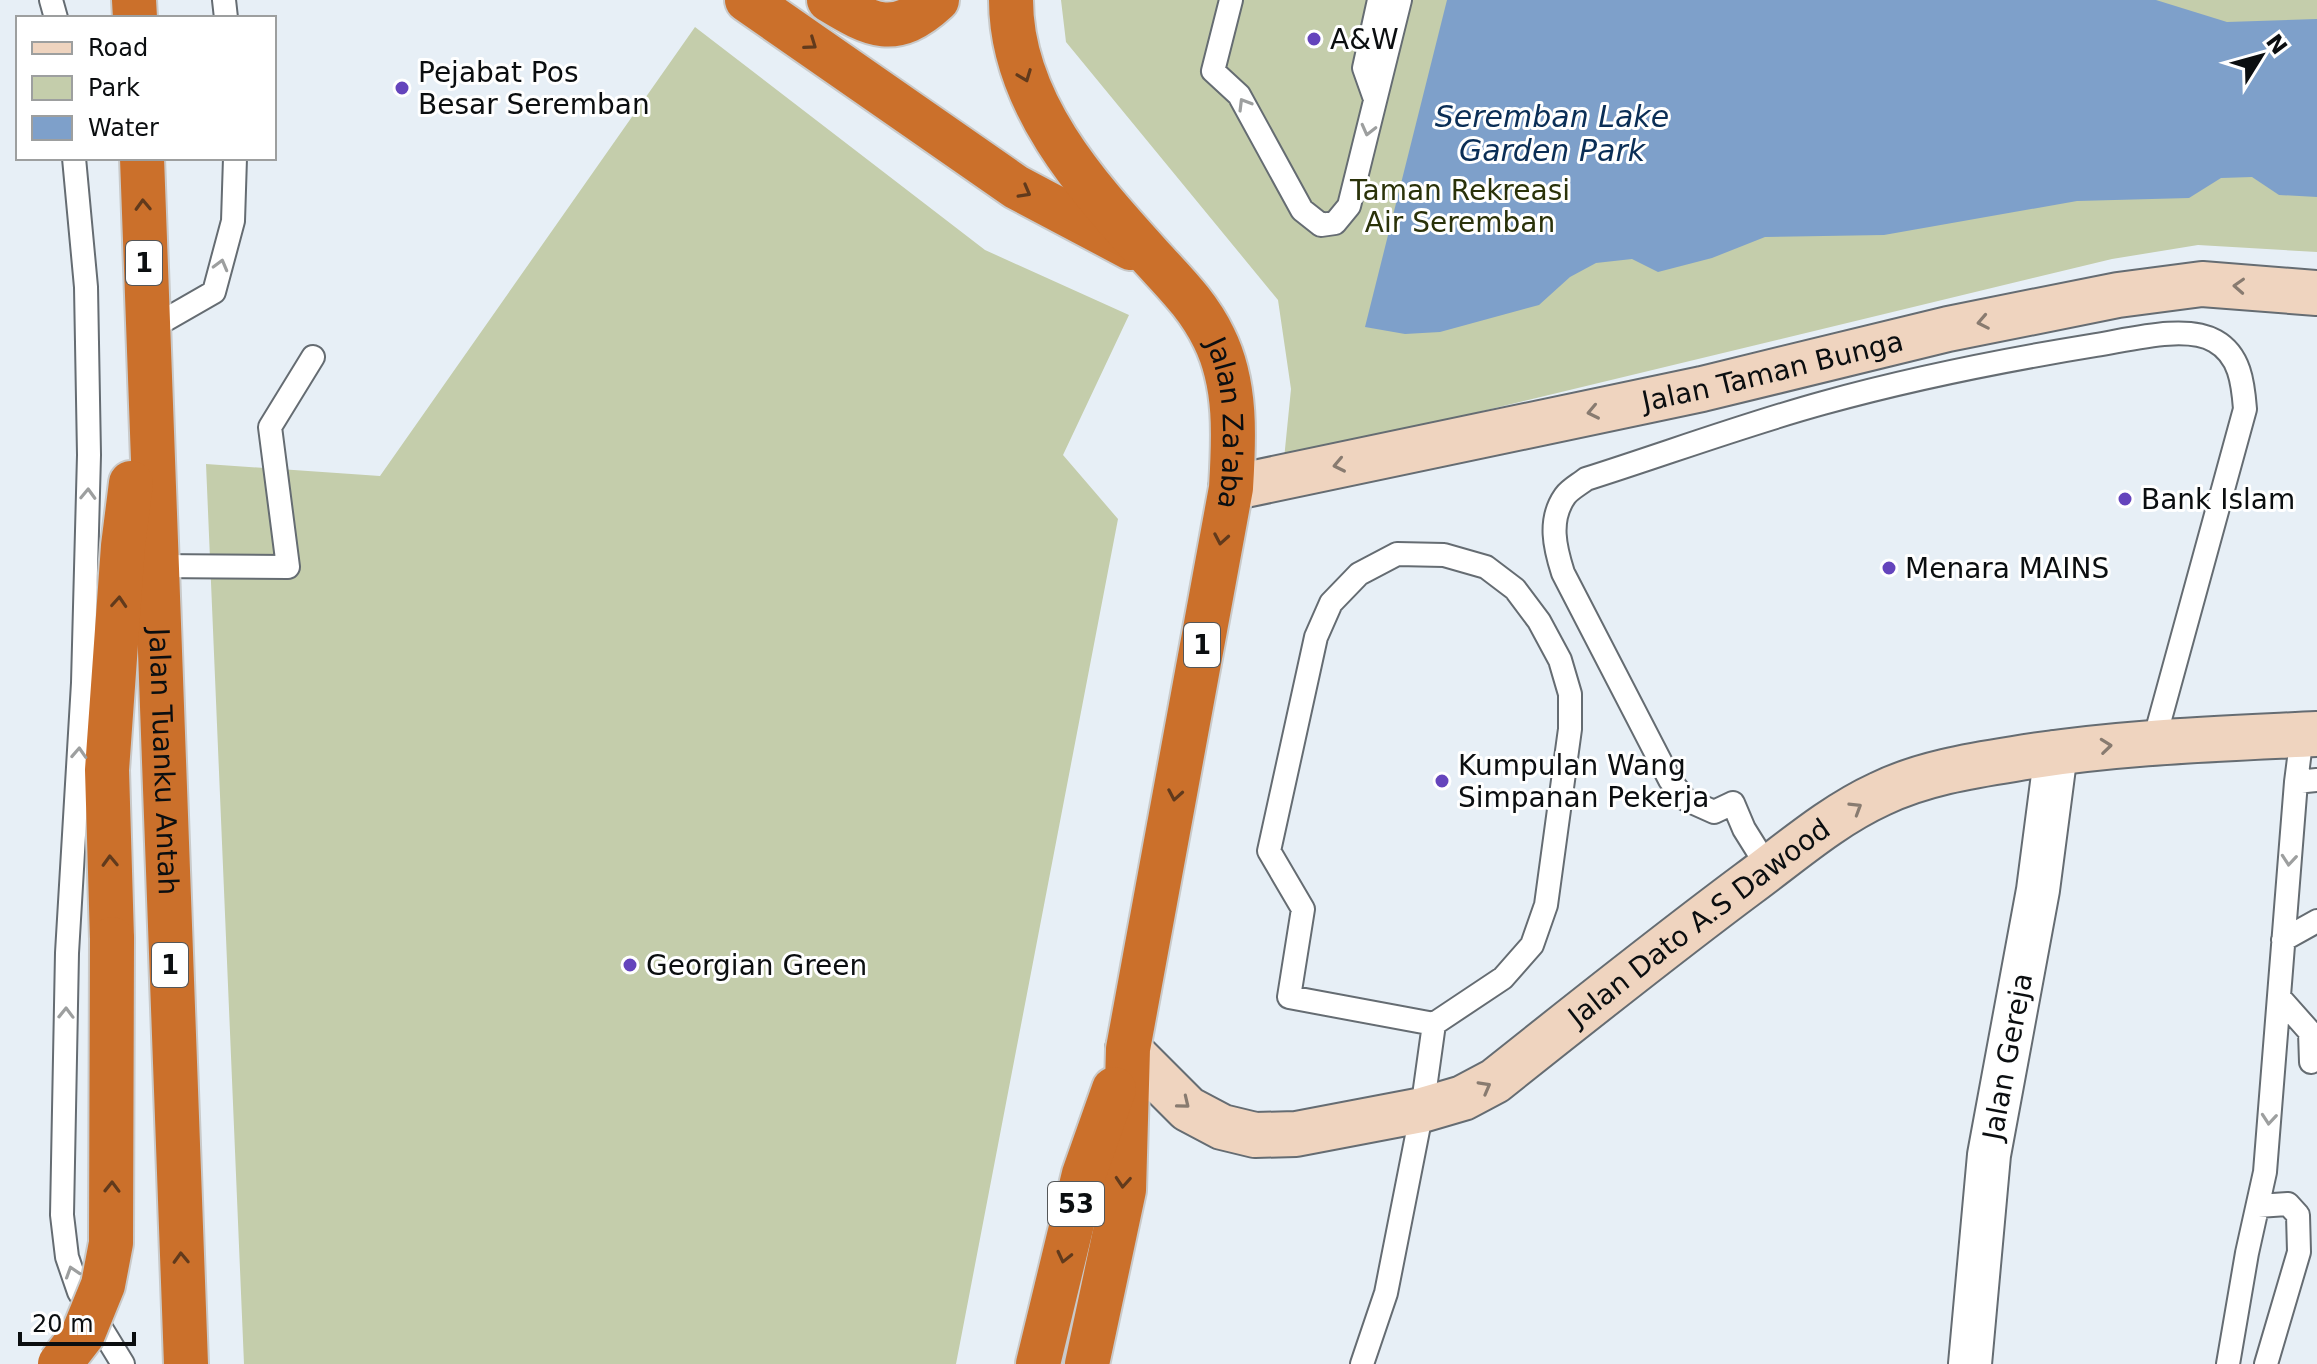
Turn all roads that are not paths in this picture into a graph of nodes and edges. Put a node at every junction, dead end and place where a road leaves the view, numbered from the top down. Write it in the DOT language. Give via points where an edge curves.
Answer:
graph roads {
  1 [pos="747,0"];
  2 [pos="829,0"];
  3 [pos="937,0"];
  4 [pos="1011,0"];
  5 [pos="1379,0"];
  6 [pos="1400,0"];
  7 [pos="1232,1"];
  8 [pos="1376,100"];
  9 [pos="74,160"];
  10 [pos="142,160"];
  11 [pos="235,160"];
  12 [pos="1155,261"];
  13 [pos="2317,293"];
  14 [pos="147,349"];
  15 [pos="313,357"];
  16 [pos="1231,488"];
  17 [pos="155,566"];
  18 [pos="2310,735"];
  19 [pos="2154,741"];
  20 [pos="2056,752"];
  21 [pos="2306,781"];
  22 [pos="1769,869"];
  23 [pos="2317,921"];
  24 [pos="2283,940"];
  25 [pos="2279,997"];
  26 [pos="1434,1024"];
  27 [pos="1128,1049"];
  28 [pos="2311,1062"];
  29 [pos="1422,1110"];
  30 [pos="2258,1206"];
  31 [pos="60,1364"];
  32 [pos="123,1364"];
  33 [pos="186,1364"];
  34 [pos="1038,1364"];
  35 [pos="1087,1364"];
  36 [pos="1362,1364"];
  37 [pos="1970,1364"];
  38 [pos="2228,1364"];
  39 [pos="2266,1364"];
  1 -- 12 [label="highway, 1, one-way" via="1016,187"];
  2 -- 3 [label="highway" via="863,20 897,26"];
  4 -- 12 [label="highway, Jalan Za'aba / 1, one-way" via="1013,41 1050,128 1088,183"];
  5 -- 8 [label="lane" via="1364,68"];
  6 -- 8 [label="lane"];
  8 -- 7 [label="lane, one-way" via="1349,206 1335,223 1321,225 1302,210 1239,95 1213,71"];
  32 -- 9 [label="lane, one-way" via="79,1292 67,1257 62,1215 67,953 83,683 89,455 86,287"];
  14 -- 10 [label="highway, Jalan Tuanku Antah / 1, one-way"];
  14 -- 11 [label="lane, one-way" via="214,292 233,221"];
  12 -- 16 [label="highway, Jalan Za'aba / 1" via="1194,302 1216,341 1235,432"];
  13 -- 16 [label="street, Jalan Taman Bunga, one-way" via="2202,284 2118,295"];
  14 -- 17 [label="highway, Jalan Tuanku Antah / 1"];
  31 -- 14 [label="highway, one-way, bridge" via="83,1334 103,1285 111,1243 107,770 123,546"];
  15 -- 17 [label="lane" via="270,427 288,567"];
  16 -- 27 [label="highway, Jalan Za'aba / 1, one-way"];
  33 -- 17 [label="highway, Jalan Tuanku Antah / 1, one-way"];
  18 -- 19 [label="street, Jalan Dato A.S Dawood"];
  18 -- 21 [label="lane"];
  20 -- 19 [label="street, Jalan Dato A.S Dawood, one-way"];
  19 -- 22 [label="lane" via="2245,409 2234,358 2216,341 2193,332 1976,365 1822,403 1586,479 1565,494 1556,518 1553,544 1563,573 1670,780 1685,799 1714,812 1733,803"];
  22 -- 20 [label="street, Jalan Dato A.S Dawood, one-way" via="1878,794 1953,770"];
  20 -- 37 [label="street, Jalan Gereja" via="2038,890 1989,1155"];
  21 -- 24 [label="lane, one-way"];
  29 -- 22 [label="street, Jalan Dato A.S Dawood, one-way" via="1495,1081"];
  23 -- 24 [label="lane"];
  24 -- 25 [label="lane"];
  25 -- 28 [label="lane" via="2310,1032"];
  25 -- 30 [label="lane, one-way"];
  26 -- 26 [label="lane" via="1289,997 1303,909 1269,851 1316,637 1331,603 1359,574 1397,554 1444,555 1486,567 1515,589 1560,660 1570,694 1548,891 1532,945 1503,978"];
  26 -- 29 [label="lane"];
  27 -- 29 [label="street, Jalan Dato A.S Dawood, one-way" via="1188,1109 1222,1127 1255,1135 1309,1132"];
  27 -- 34 [label="highway, Jalan Za'aba / 53, one-way" via="1084,1174"];
  27 -- 35 [label="highway, Jalan Za'aba / 1, one-way" via="1124,1190"];
  29 -- 36 [label="lane" via="1386,1293"];
  30 -- 38 [label="lane"];
  30 -- 39 [label="lane" via="2288,1204 2298,1215 2299,1252"];
}
